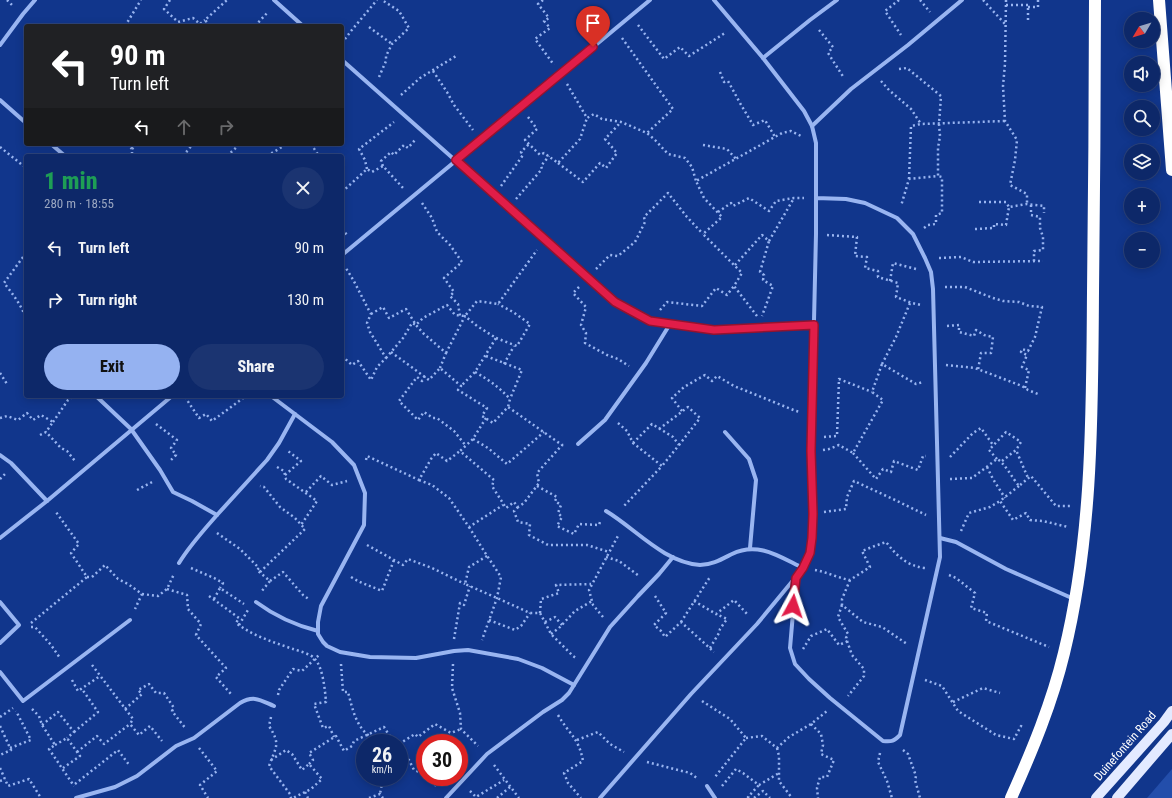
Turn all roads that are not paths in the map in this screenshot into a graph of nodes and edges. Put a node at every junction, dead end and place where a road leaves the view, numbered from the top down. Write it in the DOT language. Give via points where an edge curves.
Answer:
graph roads {
  1 [pos="35,0"];
  2 [pos="650,0"];
  3 [pos="714,0"];
  4 [pos="837,0"];
  5 [pos="962,0"];
  6 [pos="1095,0"];
  7 [pos="1159,0"];
  8 [pos="276,1"];
  9 [pos="301,24"];
  10 [pos="0,45"];
  11 [pos="763,58"];
  12 [pos="344,62"];
  13 [pos="0,100"];
  14 [pos="24,121"];
  15 [pos="812,126"];
  16 [pos="53,146"];
  17 [pos="63,154"];
  18 [pos="456,160"];
  19 [pos="1172,170"];
  20 [pos="816,198"];
  21 [pos="344,253"];
  22 [pos="670,324"];
  23 [pos="814,325"];
  24 [pos="98,398"];
  25 [pos="170,398"];
  26 [pos="274,398"];
  27 [pos="295,414"];
  28 [pos="131,429"];
  29 [pos="725,432"];
  30 [pos="578,444"];
  31 [pos="0,455"];
  32 [pos="47,500"];
  33 [pos="606,511"];
  34 [pos="217,515"];
  35 [pos="0,538"];
  36 [pos="940,538"];
  37 [pos="750,548"];
  38 [pos="673,557"];
  39 [pos="179,563"];
  40 [pos="803,568"];
  41 [pos="796,578"];
  42 [pos="1075,600"];
  43 [pos="0,602"];
  44 [pos="256,602"];
  45 [pos="130,620"];
  46 [pos="318,630"];
  47 [pos="0,643"];
  48 [pos="0,672"];
  49 [pos="574,685"];
  50 [pos="274,706"];
  51 [pos="1172,711"];
  52 [pos="1172,734"];
  53 [pos="707,786"];
  54 [pos="78,797"];
  55 [pos="714,797"];
  56 [pos="446,798"];
  57 [pos="600,798"];
  58 [pos="1011,798"];
  59 [pos="1096,798"];
  60 [pos="1117,798"];
  1 -- 10 [label="street"];
  2 -- 18 [label="street"];
  3 -- 11 [label="street"];
  4 -- 11 [label="street"];
  5 -- 15 [label="street" via="851,89"];
  6 -- 42 [label="highway" via="1092,404 1087,508"];
  7 -- 19 [label="highway"];
  8 -- 9 [label="street"];
  11 -- 15 [label="street" via="804,111"];
  12 -- 18 [label="street"];
  13 -- 14 [label="street"];
  15 -- 20 [label="street" via="816,143"];
  16 -- 17 [label="street"];
  18 -- 21 [label="street"];
  18 -- 22 [label="street" via="615,302 650,321"];
  20 -- 23 [label="street"];
  20 -- 36 [label="street" via="846,199 865,203 897,218 913,234 931,272"];
  22 -- 23 [label="street" via="714,330"];
  22 -- 30 [label="street" via="605,420"];
  23 -- 40 [label="street" via="812,538 810,553"];
  24 -- 28 [label="street"];
  25 -- 28 [label="street"];
  26 -- 27 [label="street"];
  27 -- 34 [label="street" via="267,460"];
  27 -- 46 [label="street" via="332,442 354,465 365,493 364,525 321,606"];
  28 -- 32 [label="street"];
  28 -- 34 [label="street" via="173,492"];
  29 -- 37 [label="street" via="750,459 756,480"];
  31 -- 32 [label="street"];
  32 -- 35 [label="street"];
  33 -- 38 [label="street"];
  34 -- 39 [label="street"];
  36 -- 41 [label="street" via="938,570 900,734 891,742 883,741 837,704 795,664 790,648"];
  36 -- 42 [label="street" via="956,542 1006,569"];
  37 -- 38 [label="street" via="714,563 702,565"];
  37 -- 40 [label="street" via="772,553"];
  38 -- 49 [label="street" via="610,627"];
  40 -- 41 [label="street"];
  41 -- 57 [label="street"];
  42 -- 58 [label="highway" via="1064,653 1048,708"];
  43 -- 47 [label="street" via="19,625"];
  44 -- 46 [label="street" via="294,624"];
  45 -- 48 [label="street" via="23,701"];
  46 -- 49 [label="street" via="327,646 340,652 416,658 468,650 518,659"];
  49 -- 56 [label="street" via="562,700 486,754"];
  50 -- 54 [label="street" via="252,698 240,703 137,776 115,787"];
  51 -- 59 [label="main road, Duinefontein Road"];
  52 -- 60 [label="main road"];
  53 -- 55 [label="street"];
}
